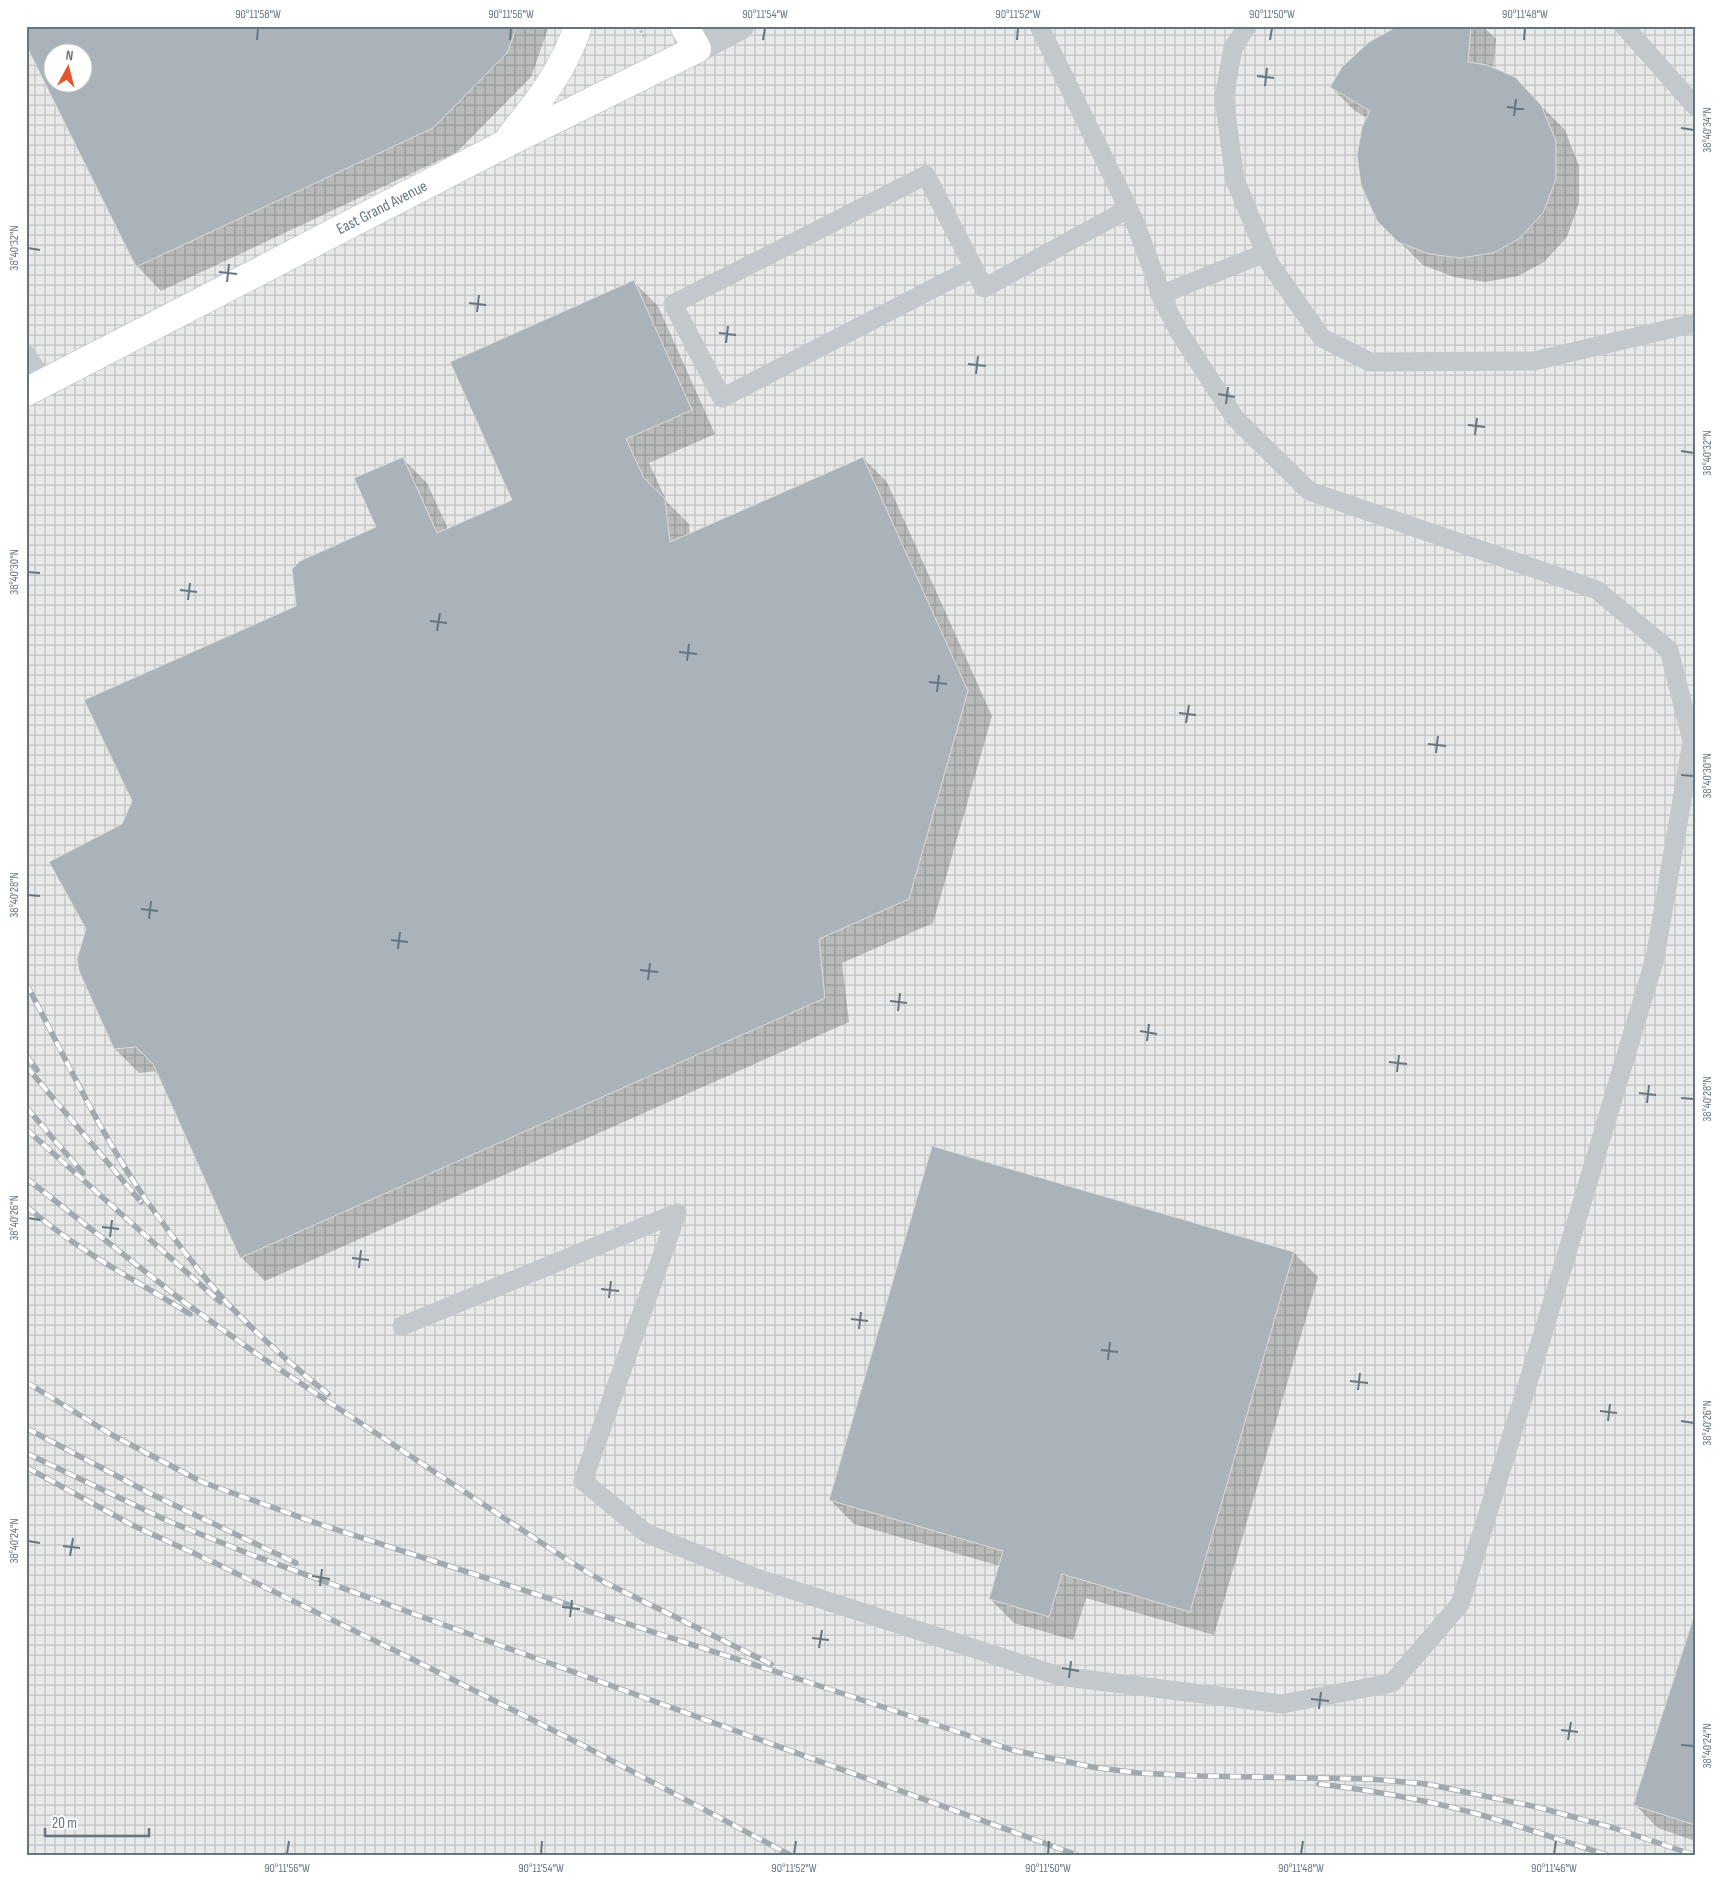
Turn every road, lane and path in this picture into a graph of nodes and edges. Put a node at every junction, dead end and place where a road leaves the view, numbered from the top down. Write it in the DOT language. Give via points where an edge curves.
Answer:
graph roads {
  1 [pos="578,26"];
  2 [pos="638,26"];
  3 [pos="740,26"];
  4 [pos="1039,26"];
  5 [pos="1247,26"];
  6 [pos="1624,26"];
  7 [pos="645,38"];
  8 [pos="691,38"];
  9 [pos="1695,106"];
  10 [pos="503,145"];
  11 [pos="1128,209"];
  12 [pos="1265,253"];
  13 [pos="973,268"];
  14 [pos="1160,295"];
  15 [pos="1695,323"];
  16 [pos="26,354"];
  17 [pos="36,387"];
  18 [pos="402,1326"];
  1 -- 10 [label="main road" via="555,75 535,107"];
  2 -- 7 [label="path"];
  3 -- 8 [label="street, East Grand Avenue"];
  4 -- 11 [label="lane"];
  5 -- 12 [label="lane" via="1233,48 1224,98 1235,180"];
  6 -- 9 [label="lane"];
  8 -- 10 [label="main road, East Grand Avenue"];
  10 -- 17 [label="main road, East Grand Avenue"];
  11 -- 13 [label="lane" via="984,288"];
  11 -- 14 [label="lane"];
  12 -- 14 [label="lane"];
  12 -- 15 [label="lane" via="1322,338 1370,362 1534,361"];
  13 -- 13 [label="lane" via="926,175 673,304 722,398"];
  14 -- 18 [label="lane" via="1179,332 1235,418 1308,491 1596,590 1669,650 1692,741 1655,958 1460,1604 1392,1683 1282,1704 1060,1676 756,1578 646,1533 583,1481 677,1214"];
  16 -- 17 [label="lane"];
}
